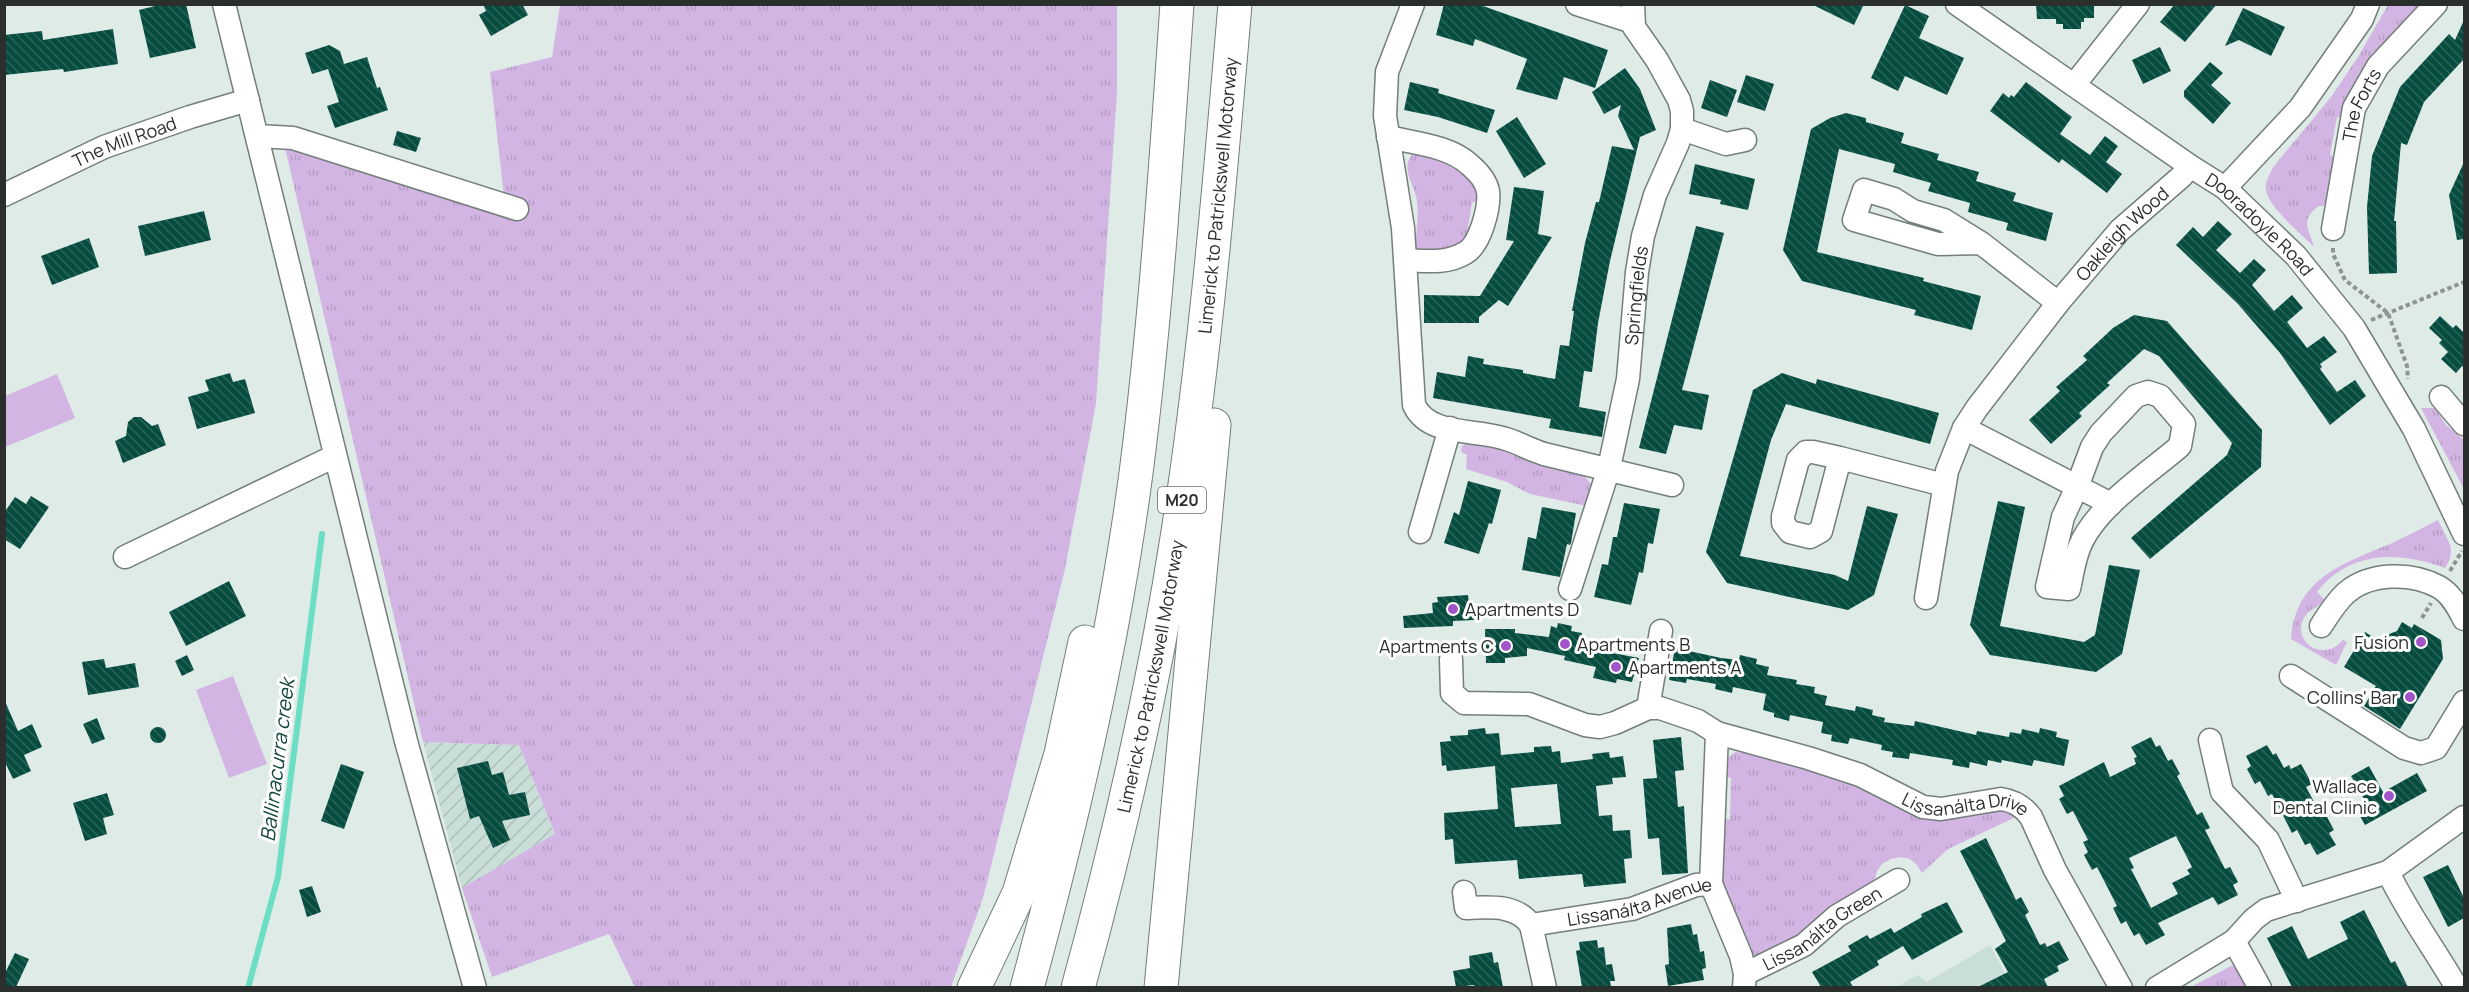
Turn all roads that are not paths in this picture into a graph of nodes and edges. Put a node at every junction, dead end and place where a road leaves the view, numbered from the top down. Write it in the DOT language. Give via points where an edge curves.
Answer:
graph roads {
  1 [pos="224,4"];
  2 [pos="1177,4"];
  3 [pos="1235,4"];
  4 [pos="1413,4"];
  5 [pos="1577,4"];
  6 [pos="1957,4"];
  7 [pos="2138,4"];
  8 [pos="2368,4"];
  9 [pos="2436,4"];
  10 [pos="1633,13"];
  11 [pos="1173,54"];
  12 [pos="2074,85"];
  13 [pos="248,100"];
  14 [pos="1682,129"];
  15 [pos="258,136"];
  16 [pos="1388,137"];
  17 [pos="1745,140"];
  18 [pos="2190,166"];
  19 [pos="2225,188"];
  20 [pos="4,195"];
  21 [pos="517,209"];
  22 [pos="2333,229"];
  23 [pos="1981,243"];
  24 [pos="1406,260"];
  25 [pos="2058,303"];
  26 [pos="2441,397"];
  27 [pos="2464,424"];
  28 [pos="1450,428"];
  29 [pos="1964,428"];
  30 [pos="335,456"];
  31 [pos="1840,458"];
  32 [pos="1609,468"];
  33 [pos="1672,485"];
  34 [pos="1944,485"];
  35 [pos="2077,487"];
  36 [pos="2111,504"];
  37 [pos="1420,532"];
  38 [pos="2464,534"];
  39 [pos="125,557"];
  40 [pos="1570,589"];
  41 [pos="1926,598"];
  42 [pos="2464,619"];
  43 [pos="2321,626"];
  44 [pos="1661,631"];
  45 [pos="1451,659"];
  46 [pos="2291,676"];
  47 [pos="2464,702"];
  48 [pos="1648,708"];
  49 [pos="1717,733"];
  50 [pos="2210,740"];
  51 [pos="2463,819"];
  52 [pos="2388,872"];
  53 [pos="1898,880"];
  54 [pos="1711,884"];
  55 [pos="1464,892"];
  56 [pos="2297,901"];
  57 [pos="1531,925"];
  58 [pos="2234,941"];
  59 [pos="1745,981"];
  60 [pos="475,987"];
  61 [pos="974,987"];
  62 [pos="1027,987"];
  63 [pos="1078,987"];
  64 [pos="1161,987"];
  65 [pos="1545,987"];
  66 [pos="2121,987"];
  67 [pos="2157,987"];
  68 [pos="2260,987"];
  69 [pos="2457,987"];
  1 -- 13 [label="street"];
  2 -- 11 [label="highway, M20"];
  3 -- 63 [label="highway, Limerick to Patrickswell Motorway / M20" via="1212,272 1178,532 1146,707 1108,877"];
  3 -- 64 [label="highway, M20" via="1241,134"];
  4 -- 16 [label="street" via="1387,72"];
  5 -- 10 [label="street, Springfields"];
  6 -- 12 [label="street, Dooradoyle Road"];
  7 -- 12 [label="street"];
  8 -- 19 [label="street" via="2300,108"];
  9 -- 22 [label="street, The Forts" via="2378,66 2354,108"];
  10 -- 14 [label="street, Springfields" via="1637,34 1674,90 1682,111"];
  11 -- 61 [label="highway, M20" via="1141,324 1089,623 1065,732 1019,893"];
  11 -- 62 [label="highway, M20" via="1153,322 1134,487 1089,734"];
  12 -- 18 [label="street, Dooradoyle Road"];
  13 -- 15 [label="street"];
  13 -- 20 [label="street, The Mill Road" via="104,147"];
  14 -- 17 [label="street" via="1726,144"];
  14 -- 32 [label="street, Springfields" via="1643,236 1628,379"];
  15 -- 21 [label="street" via="293,138"];
  15 -- 30 [label="street"];
  16 -- 24 [label="street"];
  16 -- 24 [label="street" via="1456,155 1479,175 1488,191 1485,217 1471,249 1446,260"];
  18 -- 19 [label="street, Dooradoyle Road"];
  18 -- 25 [label="street, Oakleigh Wood" via="2120,230"];
  19 -- 38 [label="street, Dooradoyle Road" via="2296,256 2354,328 2414,429"];
  23 -- 23 [label="street" via="1944,220 1913,212 1894,199 1864,190 1854,220 1938,244"];
  23 -- 25 [label="street"];
  24 -- 28 [label="street" via="1414,405 1423,418"];
  25 -- 29 [label="street, Oakleigh Wood"];
  26 -- 27 [label="street"];
  28 -- 32 [label="street" via="1509,439 1524,448"];
  28 -- 37 [label="street"];
  29 -- 34 [label="street, Oakleigh Wood"];
  29 -- 35 [label="street"];
  30 -- 39 [label="street"];
  30 -- 60 [label="street" via="412,762"];
  31 -- 34 [label="street"];
  32 -- 33 [label="street"];
  32 -- 40 [label="street, Springfields"];
  34 -- 41 [label="street, Oakleigh Wood"];
  35 -- 36 [label="street"];
  35 -- 36 [label="street" via="2063,517 2047,587 2069,589 2079,547"];
  35 -- 36 [label="street" via="2101,433 2136,396 2148,392 2160,396 2184,424 2180,447"];
  42 -- 43 [label="street" via="2440,587 2402,577 2383,577 2346,593"];
  44 -- 48 [label="street"];
  45 -- 48 [label="street" via="1452,693 1464,703 1529,704 1600,727"];
  46 -- 47 [label="street" via="2404,748 2421,753 2436,748"];
  48 -- 49 [label="street, Lissanálta Drive" via="1674,711"];
  49 -- 54 [label="street"];
  49 -- 66 [label="street, Lissanálta Drive" via="1860,775 1923,807 1941,809 2001,799 2018,805 2031,817 2055,870"];
  50 -- 56 [label="street" via="2222,792 2268,840"];
  51 -- 52 [label="street"];
  52 -- 56 [label="street"];
  52 -- 69 [label="street" via="2413,920"];
  53 -- 59 [label="street, Lissanálta Green" via="1838,916 1804,945"];
  54 -- 57 [label="street, Lissanálta Avenue" via="1696,885 1632,909"];
  54 -- 59 [label="street, Lissanálta Avenue" via="1741,956"];
  55 -- 57 [label="street" via="1466,908 1503,908"];
  56 -- 58 [label="street" via="2260,915"];
  57 -- 65 [label="street"];
  58 -- 67 [label="street"];
  58 -- 68 [label="street"];
}
